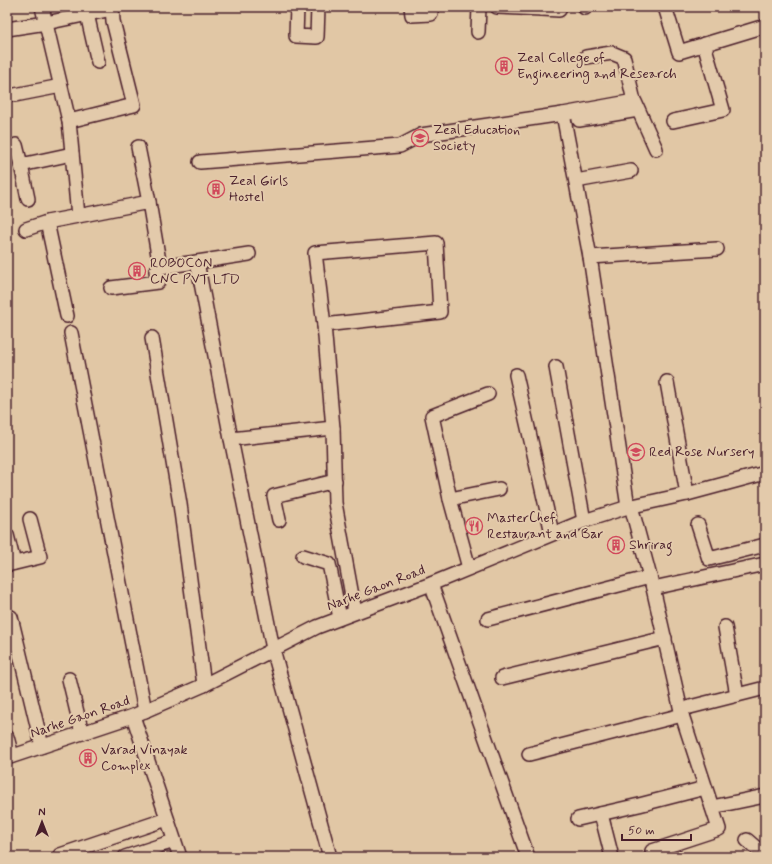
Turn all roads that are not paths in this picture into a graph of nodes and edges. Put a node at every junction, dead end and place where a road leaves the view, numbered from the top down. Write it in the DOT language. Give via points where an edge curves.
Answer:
graph roads {
  1 [pos="42,7"];
  2 [pos="296,7"];
  3 [pos="318,7"];
  4 [pos="411,7"];
  5 [pos="431,7"];
  6 [pos="479,7"];
  7 [pos="497,7"];
  8 [pos="665,7"];
  9 [pos="112,8"];
  10 [pos="542,8"];
  11 [pos="559,10"];
  12 [pos="87,14"];
  13 [pos="765,26"];
  14 [pos="47,27"];
  15 [pos="7,29"];
  16 [pos="478,32"];
  17 [pos="704,44"];
  18 [pos="586,57"];
  19 [pos="98,62"];
  20 [pos="61,86"];
  21 [pos="15,95"];
  22 [pos="636,106"];
  23 [pos="563,114"];
  24 [pos="578,120"];
  25 [pos="69,121"];
  26 [pos="674,121"];
  27 [pos="16,145"];
  28 [pos="138,147"];
  29 [pos="656,149"];
  30 [pos="72,154"];
  31 [pos="200,162"];
  32 [pos="21,165"];
  33 [pos="631,171"];
  34 [pos="576,181"];
  35 [pos="28,199"];
  36 [pos="149,202"];
  37 [pos="78,216"];
  38 [pos="47,222"];
  39 [pos="26,229"];
  40 [pos="716,249"];
  41 [pos="249,254"];
  42 [pos="590,257"];
  43 [pos="197,262"];
  44 [pos="160,267"];
  45 [pos="111,288"];
  46 [pos="67,316"];
  47 [pos="324,325"];
  48 [pos="71,333"];
  49 [pos="152,338"];
  50 [pos="556,367"];
  51 [pos="516,375"];
  52 [pos="667,382"];
  53 [pos="488,394"];
  54 [pos="332,428"];
  55 [pos="231,439"];
  56 [pos="765,473"];
  57 [pos="335,481"];
  58 [pos="498,488"];
  59 [pos="687,494"];
  60 [pos="450,499"];
  61 [pos="630,507"];
  62 [pos="30,519"];
  63 [pos="279,520"];
  64 [pos="584,521"];
  65 [pos="698,525"];
  66 [pos="552,534"];
  67 [pos="7,535"];
  68 [pos="765,545"];
  69 [pos="303,556"];
  70 [pos="11,564"];
  71 [pos="765,564"];
  72 [pos="469,568"];
  73 [pos="652,583"];
  74 [pos="431,584"];
  75 [pos="354,612"];
  76 [pos="11,617"];
  77 [pos="340,618"];
  78 [pos="488,619"];
  79 [pos="725,627"];
  80 [pos="665,638"];
  81 [pos="273,649"];
  82 [pos="502,678"];
  83 [pos="69,680"];
  84 [pos="204,685"];
  85 [pos="765,688"];
  86 [pos="737,695"];
  87 [pos="145,711"];
  88 [pos="686,711"];
  89 [pos="132,716"];
  90 [pos="82,733"];
  91 [pos="7,737"];
  92 [pos="42,746"];
  93 [pos="529,754"];
  94 [pos="10,757"];
  95 [pos="705,788"];
  96 [pos="765,796"];
  97 [pos="712,807"];
  98 [pos="601,814"];
  99 [pos="167,819"];
  100 [pos="578,819"];
  101 [pos="747,840"];
  102 [pos="174,841"];
  103 [pos="652,851"];
  104 [pos="60,855"];
  105 [pos="125,857"];
  106 [pos="180,857"];
  107 [pos="330,857"];
  108 [pos="528,857"];
  109 [pos="611,857"];
  110 [pos="764,857"];
  1 -- 14 [label="street"];
  2 -- 3 [label="street" via="296,36 316,37"];
  4 -- 5 [label="street" via="412,15 431,14"];
  6 -- 16 [label="street"];
  7 -- 10 [label="street"];
  8 -- 17 [label="street" via="679,52"];
  9 -- 12 [label="street"];
  9 -- 25 [label="street" via="134,105"];
  10 -- 11 [label="street"];
  12 -- 14 [label="street"];
  12 -- 19 [label="street"];
  13 -- 17 [label="street"];
  14 -- 15 [label="street"];
  14 -- 20 [label="street"];
  17 -- 26 [label="street" via="723,110"];
  18 -- 22 [label="street" via="612,52 624,58"];
  20 -- 21 [label="street"];
  20 -- 25 [label="street"];
  22 -- 23 [label="street"];
  22 -- 24 [label="street"];
  22 -- 29 [label="street"];
  23 -- 31 [label="street" via="421,135 400,146"];
  23 -- 34 [label="street"];
  25 -- 30 [label="street"];
  27 -- 32 [label="street"];
  28 -- 36 [label="street"];
  30 -- 32 [label="street"];
  30 -- 37 [label="street"];
  32 -- 35 [label="street"];
  33 -- 34 [label="street"];
  34 -- 42 [label="street"];
  36 -- 37 [label="street"];
  36 -- 44 [label="street"];
  37 -- 38 [label="street"];
  38 -- 39 [label="street"];
  38 -- 46 [label="street"];
  40 -- 42 [label="street"];
  41 -- 43 [label="street"];
  42 -- 61 [label="street"];
  43 -- 44 [label="street"];
  43 -- 55 [label="street"];
  44 -- 45 [label="street" via="156,271 158,282"];
  47 -- 47 [label="street" via="315,253 436,243 440,312"];
  47 -- 54 [label="street"];
  48 -- 87 [label="street"];
  49 -- 84 [label="street" via="180,504"];
  50 -- 64 [label="street"];
  51 -- 66 [label="street"];
  52 -- 59 [label="street"];
  53 -- 60 [label="street" via="432,416"];
  54 -- 55 [label="street"];
  54 -- 57 [label="street"];
  55 -- 81 [label="street"];
  56 -- 59 [label="street, Narhe Gaon Road"];
  57 -- 63 [label="street" via="274,496"];
  57 -- 75 [label="street" via="336,503"];
  58 -- 60 [label="street"];
  59 -- 61 [label="street, Narhe Gaon Road"];
  60 -- 72 [label="street"];
  61 -- 64 [label="street, Narhe Gaon Road"];
  61 -- 73 [label="street"];
  62 -- 70 [label="street" via="40,556"];
  64 -- 66 [label="street, Narhe Gaon Road"];
  65 -- 68 [label="street" via="709,559"];
  66 -- 72 [label="street, Narhe Gaon Road"];
  67 -- 70 [label="street"];
  69 -- 77 [label="street" via="329,564"];
  71 -- 73 [label="street"];
  72 -- 74 [label="street, Narhe Gaon Road"];
  73 -- 78 [label="street"];
  73 -- 80 [label="street"];
  74 -- 75 [label="street, Narhe Gaon Road"];
  74 -- 108 [label="street"];
  75 -- 77 [label="street, Narhe Gaon Road"];
  76 -- 92 [label="street"];
  77 -- 81 [label="street, Narhe Gaon Road"];
  79 -- 86 [label="street"];
  80 -- 82 [label="street"];
  80 -- 88 [label="street"];
  81 -- 84 [label="street, Narhe Gaon Road"];
  81 -- 107 [label="street"];
  83 -- 90 [label="street"];
  84 -- 87 [label="street, Narhe Gaon Road"];
  85 -- 86 [label="street"];
  86 -- 88 [label="street"];
  87 -- 89 [label="street, Narhe Gaon Road"];
  88 -- 93 [label="street"];
  88 -- 95 [label="street"];
  89 -- 90 [label="street, Narhe Gaon Road"];
  89 -- 99 [label="street"];
  90 -- 92 [label="street, Narhe Gaon Road"];
  91 -- 94 [label="street"];
  92 -- 94 [label="street, Narhe Gaon Road"];
  95 -- 97 [label="street"];
  95 -- 98 [label="street"];
  96 -- 97 [label="street"];
  97 -- 103 [label="street" via="719,829"];
  98 -- 100 [label="street"];
  98 -- 109 [label="street"];
  99 -- 102 [label="street"];
  99 -- 104 [label="street"];
  101 -- 110 [label="street"];
  102 -- 105 [label="street"];
  102 -- 106 [label="street"];
}
